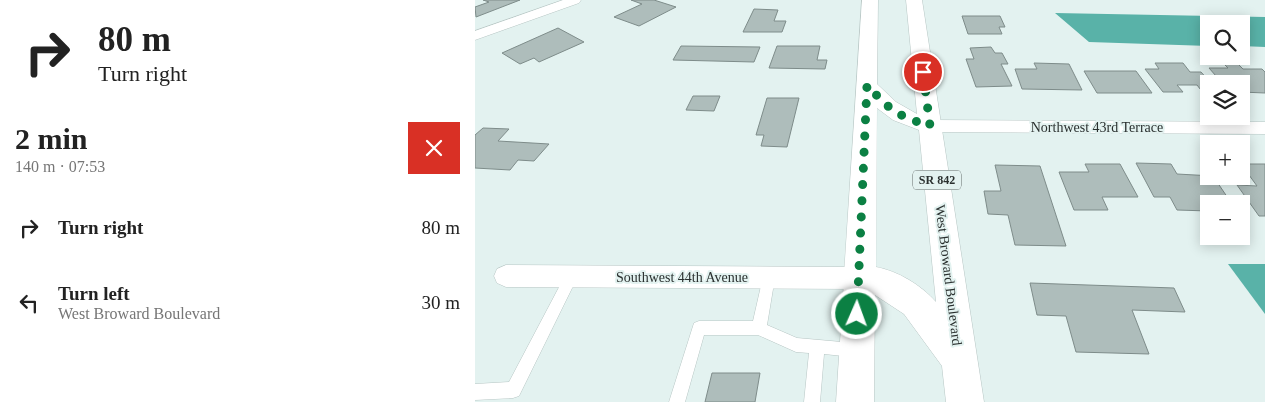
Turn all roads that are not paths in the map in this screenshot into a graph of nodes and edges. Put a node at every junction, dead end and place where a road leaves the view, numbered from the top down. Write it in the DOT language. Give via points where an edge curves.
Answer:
graph roads {
  1 [pos="575,0"];
  2 [pos="870,0"];
  3 [pos="914,0"];
  4 [pos="475,36"];
  5 [pos="867,85"];
  6 [pos="930,126"];
  7 [pos="1265,128"];
  8 [pos="506,276"];
  9 [pos="572,276"];
  10 [pos="769,277"];
  11 [pos="858,278"];
  12 [pos="759,328"];
  13 [pos="817,347"];
  14 [pos="857,350"];
  15 [pos="960,360"];
  16 [pos="475,392"];
  17 [pos="677,402"];
  18 [pos="812,402"];
  19 [pos="855,402"];
  20 [pos="965,402"];
  1 -- 4 [label="street"];
  2 -- 5 [label="main road"];
  3 -- 6 [label="main road, West Broward Boulevard / SR 842"];
  5 -- 6 [label="main road" via="901,117"];
  5 -- 11 [label="main road"];
  6 -- 7 [label="street, Northwest 43rd Terrace"];
  6 -- 15 [label="main road, West Broward Boulevard / SR 842"];
  8 -- 9 [label="street, Southwest 44th Avenue"];
  9 -- 10 [label="street, Southwest 44th Avenue"];
  9 -- 16 [label="lane" via="513,390"];
  10 -- 11 [label="street, Southwest 44th Avenue"];
  10 -- 12 [label="lane"];
  11 -- 14 [label="main road"];
  11 -- 15 [label="main road" via="885,283 916,303"];
  12 -- 13 [label="lane" via="796,345"];
  12 -- 17 [label="lane" via="699,328"];
  13 -- 14 [label="lane"];
  13 -- 18 [label="lane"];
  14 -- 19 [label="main road"];
  15 -- 20 [label="main road, West Broward Boulevard / SR 842"];
}
